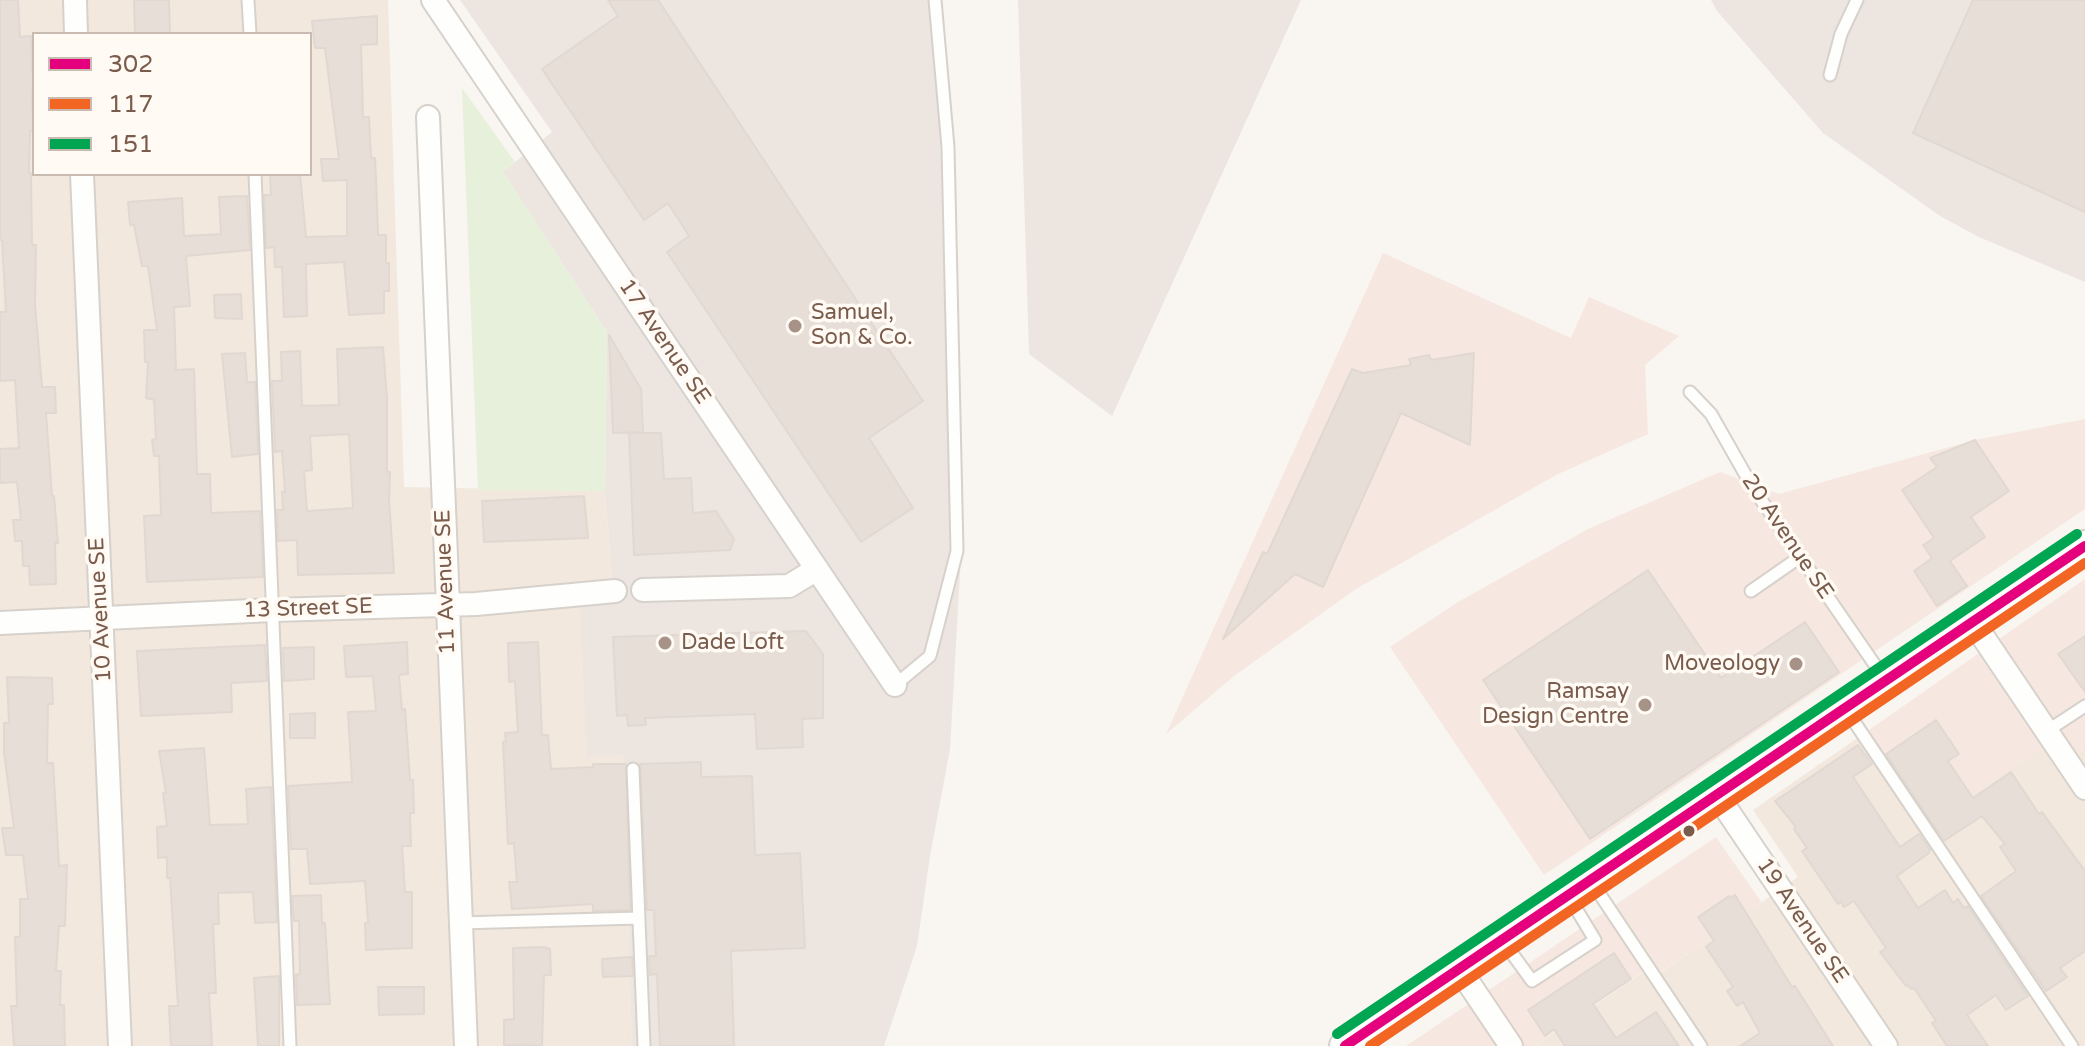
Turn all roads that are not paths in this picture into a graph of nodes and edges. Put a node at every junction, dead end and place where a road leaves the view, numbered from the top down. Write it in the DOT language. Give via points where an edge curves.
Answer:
graph roads {
  1 [pos="75,0"];
  2 [pos="248,0"];
  3 [pos="433,0"];
  4 [pos="935,0"];
  5 [pos="1857,0"];
  6 [pos="76,32"];
  7 [pos="250,32"];
  8 [pos="1830,75"];
  9 [pos="428,117"];
  10 [pos="82,176"];
  11 [pos="255,176"];
  12 [pos="1690,392"];
  13 [pos="2085,546"];
  14 [pos="1800,557"];
  15 [pos="817,569"];
  16 [pos="643,590"];
  17 [pos="615,591"];
  18 [pos="1751,591"];
  19 [pos="446,605"];
  20 [pos="273,610"];
  21 [pos="101,619"];
  22 [pos="1973,622"];
  23 [pos="0,623"];
  24 [pos="1886,682"];
  25 [pos="895,685"];
  26 [pos="2085,706"];
  27 [pos="1845,709"];
  28 [pos="2047,731"];
  29 [pos="633,769"];
  30 [pos="2085,788"];
  31 [pos="1717,795"];
  32 [pos="1580,889"];
  33 [pos="639,918"];
  34 [pos="460,923"];
  35 [pos="1503,941"];
  36 [pos="1460,970"];
  37 [pos="120,1046"];
  38 [pos="290,1046"];
  39 [pos="466,1046"];
  40 [pos="644,1046"];
  41 [pos="1345,1046"];
  42 [pos="1511,1046"];
  43 [pos="1701,1046"];
  44 [pos="1886,1046"];
  45 [pos="2072,1046"];
  1 -- 6 [label="street"];
  2 -- 7 [label="lane"];
  3 -- 15 [label="street, 17 Avenue SE"];
  4 -- 25 [label="lane" via="948,147 957,551 930,656"];
  5 -- 8 [label="lane"];
  9 -- 19 [label="street, 11 Avenue SE"];
  10 -- 21 [label="street, 10 Avenue SE"];
  11 -- 20 [label="lane"];
  12 -- 14 [label="lane, 20 Avenue SE" via="1711,414"];
  13 -- 22 [label="street"];
  14 -- 18 [label="lane"];
  14 -- 24 [label="lane, 20 Avenue SE"];
  15 -- 16 [label="street" via="789,586"];
  15 -- 25 [label="street, 17 Avenue SE"];
  17 -- 19 [label="street, 13 Street SE"];
  19 -- 20 [label="street, 13 Street SE"];
  19 -- 34 [label="street, 11 Avenue SE"];
  20 -- 21 [label="street, 13 Street SE"];
  20 -- 38 [label="lane"];
  21 -- 23 [label="street, 13 Street SE"];
  21 -- 37 [label="street, 10 Avenue SE"];
  22 -- 24 [label="street"];
  22 -- 28 [label="street"];
  24 -- 27 [label="street"];
  26 -- 28 [label="lane"];
  27 -- 31 [label="street"];
  27 -- 45 [label="lane"];
  28 -- 30 [label="street"];
  29 -- 33 [label="lane"];
  31 -- 32 [label="street"];
  31 -- 44 [label="street, 19 Avenue SE"];
  32 -- 35 [label="street"];
  32 -- 35 [label="lane" via="1595,940 1532,981"];
  32 -- 43 [label="lane"];
  33 -- 34 [label="lane"];
  33 -- 40 [label="lane"];
  34 -- 39 [label="street, 11 Avenue SE"];
  35 -- 36 [label="street"];
  36 -- 41 [label="street"];
  36 -- 42 [label="street"];
}
